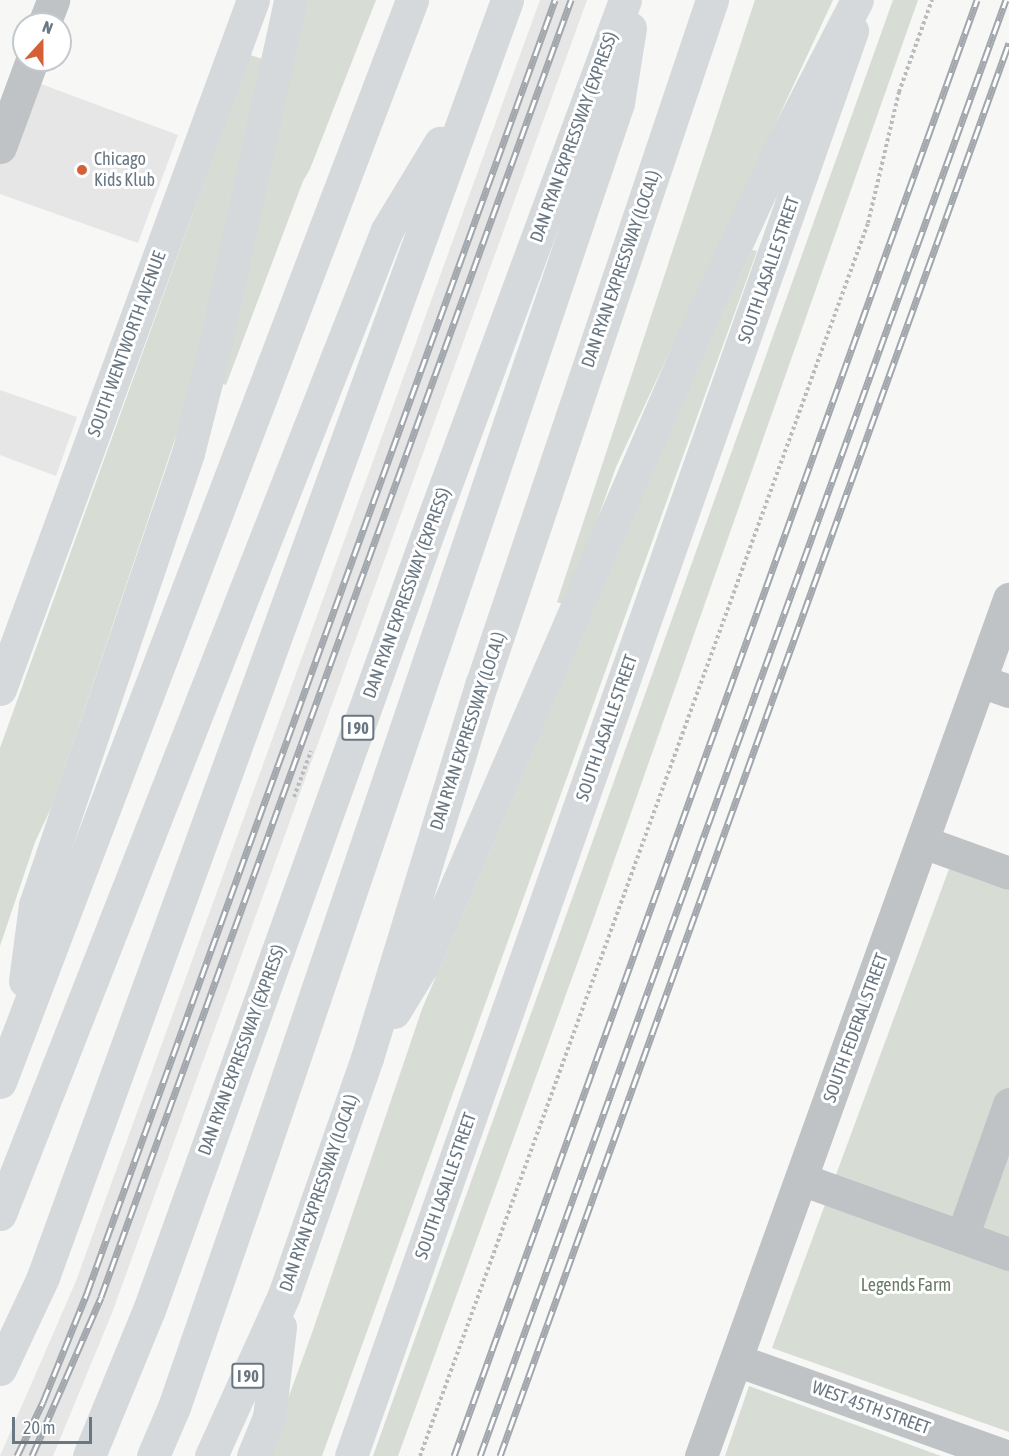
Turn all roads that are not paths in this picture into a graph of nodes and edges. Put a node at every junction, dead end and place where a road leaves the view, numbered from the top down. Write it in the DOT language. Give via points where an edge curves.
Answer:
graph roads {
  1 [pos="253,0"];
  2 [pos="290,0"];
  3 [pos="412,0"];
  4 [pos="507,0"];
  5 [pos="625,0"];
  6 [pos="635,0"];
  7 [pos="712,0"];
  8 [pos="857,0"];
  9 [pos="863,0"];
  10 [pos="28,72"];
  11 [pos="479,77"];
  12 [pos="0,147"];
  13 [pos="1009,599"];
  14 [pos="994,686"];
  15 [pos="0,689"];
  16 [pos="923,842"];
  17 [pos="1009,873"];
  18 [pos="18,1034"];
  19 [pos="367,1058"];
  20 [pos="0,1082"];
  21 [pos="1009,1104"];
  22 [pos="801,1179"];
  23 [pos="0,1214"];
  24 [pos="962,1237"];
  25 [pos="1009,1254"];
  26 [pos="284,1295"];
  27 [pos="736,1360"];
  28 [pos="0,1370"];
  29 [pos="89,1456"];
  30 [pos="153,1456"];
  31 [pos="211,1456"];
  32 [pos="253,1456"];
  33 [pos="351,1456"];
  34 [pos="701,1456"];
  35 [pos="1006,1456"];
  1 -- 15 [label="main road, SOUTH WENTWORTH AVENUE"];
  2 -- 18 [label="main road" via="188,453 35,905"];
  3 -- 18 [label="main road"];
  4 -- 11 [label="main road"];
  5 -- 29 [label="main road, DAN RYAN EXPRESSWAY (EXPRESS) / I 90" via="433,519 149,1310"];
  6 -- 30 [label="main road" via="618,103 259,1161 174,1407"];
  7 -- 19 [label="main road, DAN RYAN EXPRESSWAY (LOCAL) / I 90" via="482,683"];
  8 -- 19 [label="main road" via="777,155 693,337 422,966"];
  9 -- 33 [label="main road, SOUTH LASALLE STREET"];
  10 -- 12 [label="street"];
  11 -- 23 [label="main road" via="387,230"];
  11 -- 28 [label="main road" via="47,1266"];
  13 -- 14 [label="street, SOUTH FEDERAL STREET"];
  14 -- 16 [label="street, SOUTH FEDERAL STREET"];
  16 -- 17 [label="street"];
  16 -- 22 [label="street, SOUTH FEDERAL STREET"];
  18 -- 20 [label="main road"];
  19 -- 26 [label="main road, DAN RYAN EXPRESSWAY (LOCAL) / I 90"];
  21 -- 24 [label="street"];
  22 -- 24 [label="street"];
  22 -- 27 [label="street, SOUTH FEDERAL STREET"];
  24 -- 25 [label="street"];
  26 -- 31 [label="main road, DAN RYAN EXPRESSWAY (LOCAL) / I 90"];
  26 -- 32 [label="main road" via="269,1417"];
  27 -- 34 [label="street, SOUTH FEDERAL STREET"];
  27 -- 35 [label="street, WEST 45TH STREET"];
}
